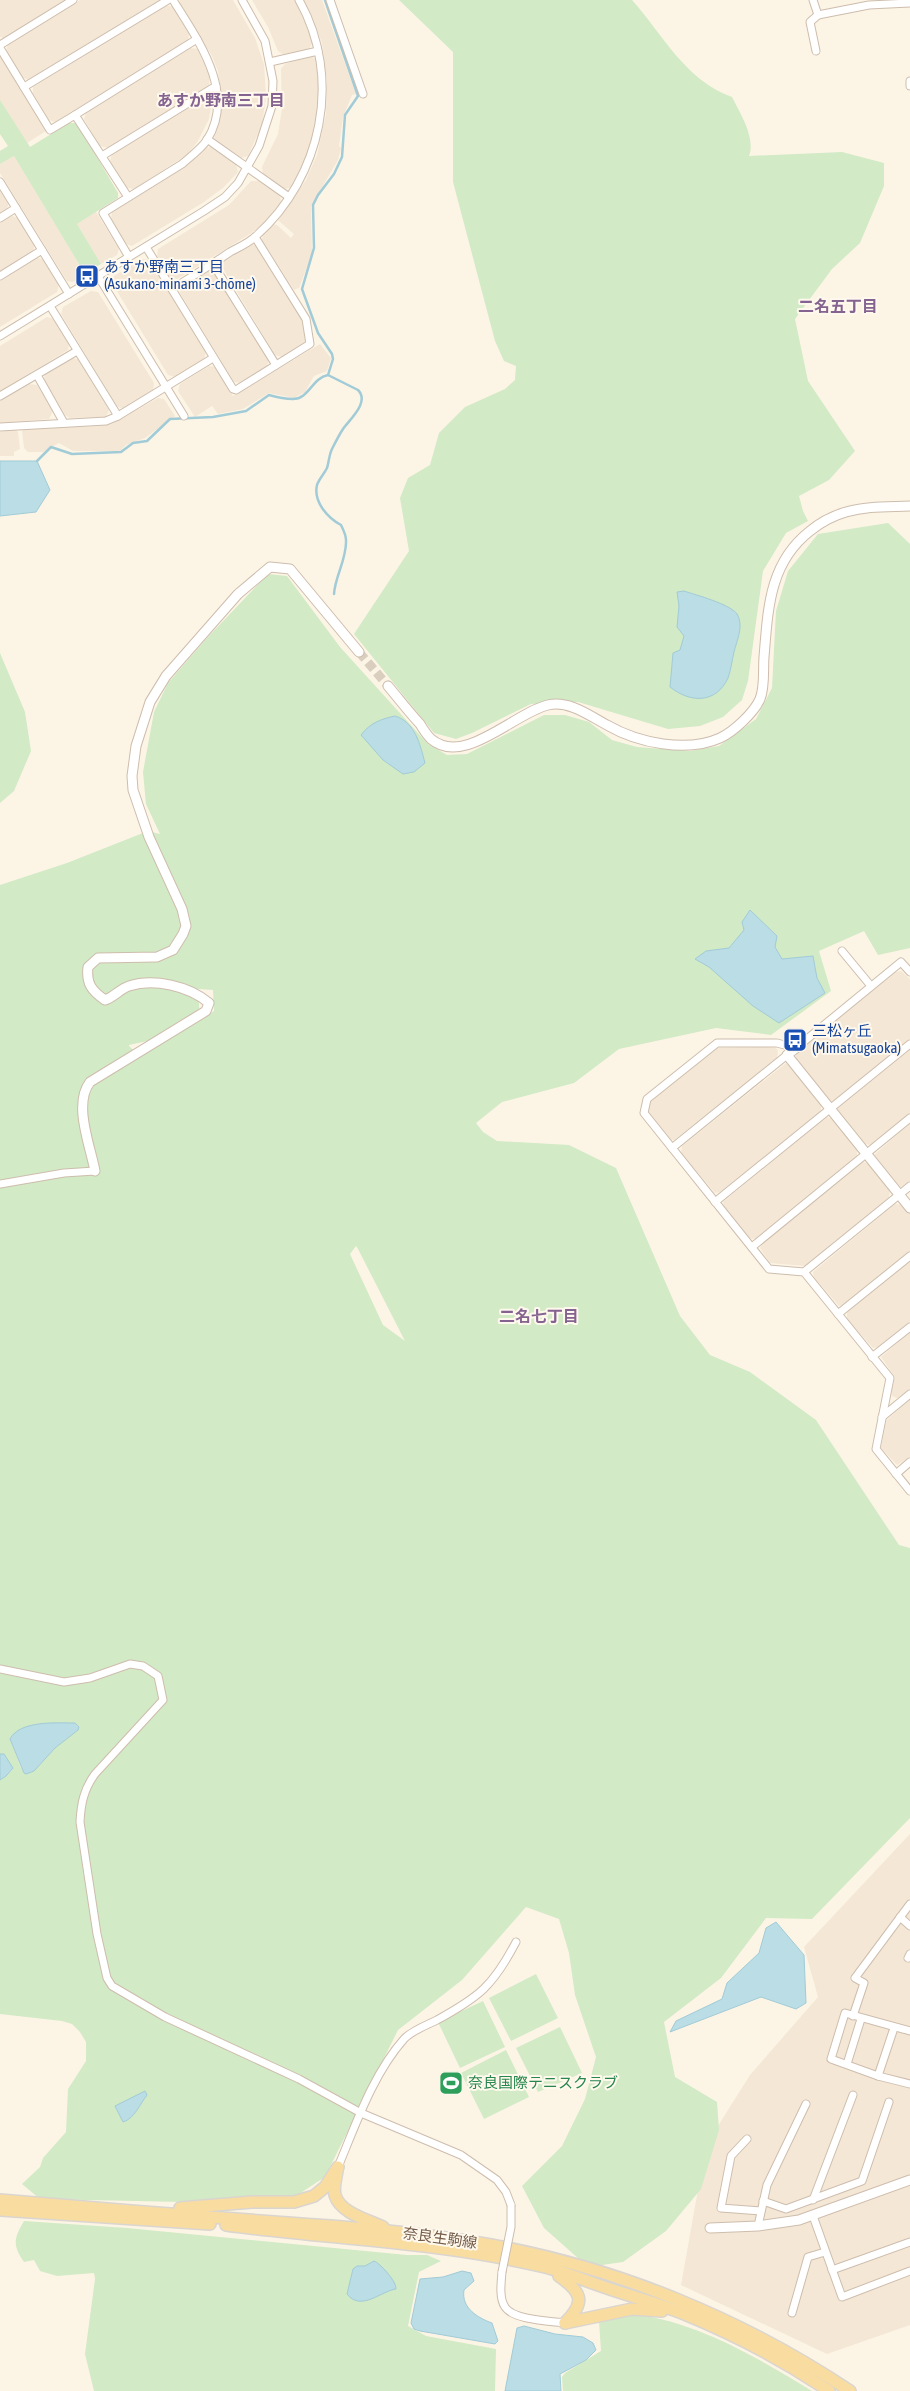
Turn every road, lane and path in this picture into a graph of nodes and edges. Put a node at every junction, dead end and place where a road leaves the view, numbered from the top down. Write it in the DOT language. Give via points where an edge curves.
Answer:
graph roads {
  1 [pos="73,0"];
  2 [pos="168,0"];
  3 [pos="173,0"];
  4 [pos="242,0"];
  5 [pos="299,0"];
  6 [pos="330,0"];
  7 [pos="813,0"];
  8 [pos="869,2"];
  9 [pos="910,3"];
  10 [pos="818,15"];
  11 [pos="197,39"];
  12 [pos="0,46"];
  13 [pos="318,51"];
  14 [pos="816,51"];
  15 [pos="270,62"];
  16 [pos="910,80"];
  17 [pos="216,86"];
  18 [pos="910,86"];
  19 [pos="24,87"];
  20 [pos="363,94"];
  21 [pos="76,115"];
  22 [pos="207,140"];
  23 [pos="102,156"];
  24 [pos="248,167"];
  25 [pos="0,182"];
  26 [pos="128,197"];
  27 [pos="289,197"];
  28 [pos="16,208"];
  29 [pos="0,218"];
  30 [pos="255,237"];
  31 [pos="146,247"];
  32 [pos="42,250"];
  33 [pos="129,257"];
  34 [pos="212,264"];
  35 [pos="0,276"];
  36 [pos="98,276"];
  37 [pos="172,288"];
  38 [pos="69,294"];
  39 [pos="50,306"];
  40 [pos="0,336"];
  41 [pos="77,351"];
  42 [pos="213,358"];
  43 [pos="276,365"];
  44 [pos="37,375"];
  45 [pos="166,387"];
  46 [pos="0,396"];
  47 [pos="118,416"];
  48 [pos="184,416"];
  49 [pos="64,423"];
  50 [pos="0,427"];
  51 [pos="910,506"];
  52 [pos="359,652"];
  53 [pos="388,686"];
  54 [pos="842,951"];
  55 [pos="910,972"];
  56 [pos="872,986"];
  57 [pos="910,1044"];
  58 [pos="796,1048"];
  59 [pos="786,1055"];
  60 [pos="830,1109"];
  61 [pos="910,1118"];
  62 [pos="672,1148"];
  63 [pos="866,1154"];
  64 [pos="95,1171"];
  65 [pos="0,1184"];
  66 [pos="910,1186"];
  67 [pos="899,1195"];
  68 [pos="715,1202"];
  69 [pos="910,1208"];
  70 [pos="752,1247"];
  71 [pos="910,1256"];
  72 [pos="804,1272"];
  73 [pos="838,1314"];
  74 [pos="910,1327"];
  75 [pos="872,1357"];
  76 [pos="910,1394"];
  77 [pos="882,1417"];
  78 [pos="910,1462"];
  79 [pos="896,1474"];
  80 [pos="910,1491"];
  81 [pos="0,1669"];
  82 [pos="910,1904"];
  83 [pos="900,1918"];
  84 [pos="910,1926"];
  85 [pos="516,1942"];
  86 [pos="853,2016"];
  87 [pos="861,2019"];
  88 [pos="894,2028"];
  89 [pos="910,2031"];
  90 [pos="847,2064"];
  91 [pos="878,2076"];
  92 [pos="910,2084"];
  93 [pos="853,2095"];
  94 [pos="889,2102"];
  95 [pos="806,2104"];
  96 [pos="361,2113"];
  97 [pos="747,2139"];
  98 [pos="338,2167"];
  99 [pos="910,2180"];
  100 [pos="0,2200"];
  101 [pos="812,2200"];
  102 [pos="763,2201"];
  103 [pos="0,2210"];
  104 [pos="149,2211"];
  105 [pos="761,2212"];
  106 [pos="813,2216"];
  107 [pos="758,2226"];
  108 [pos="710,2228"];
  109 [pos="393,2232"];
  110 [pos="910,2242"];
  111 [pos="825,2252"];
  112 [pos="547,2268"];
  113 [pos="832,2270"];
  114 [pos="910,2271"];
  115 [pos="681,2313"];
  116 [pos="792,2313"];
  117 [pos="565,2323"];
  118 [pos="829,2391"];
  119 [pos="850,2391"];
  1 -- 12 [label="street"];
  2 -- 19 [label="street"];
  3 -- 11 [label="street"];
  4 -- 15 [label="street" via="260,29"];
  5 -- 13 [label="street"];
  6 -- 20 [label="street"];
  7 -- 10 [label="street"];
  8 -- 9 [label="street"];
  8 -- 10 [label="street"];
  10 -- 14 [label="street" via="810,22"];
  11 -- 17 [label="street" via="208,59"];
  11 -- 21 [label="street"];
  12 -- 19 [label="street"];
  13 -- 15 [label="street"];
  13 -- 27 [label="street" via="323,86 319,131 310,158"];
  15 -- 24 [label="street" via="272,106"];
  16 -- 18 [label="street"];
  17 -- 22 [label="street" via="216,106"];
  17 -- 23 [label="street"];
  19 -- 21 [label="street" via="50,130"];
  21 -- 23 [label="street"];
  22 -- 24 [label="street"];
  22 -- 26 [label="street" via="182,164"];
  23 -- 26 [label="street"];
  24 -- 27 [label="street"];
  24 -- 31 [label="street" via="225,197"];
  25 -- 28 [label="street"];
  26 -- 33 [label="street" via="103,215"];
  27 -- 30 [label="street"];
  28 -- 29 [label="street"];
  28 -- 32 [label="street"];
  30 -- 34 [label="street"];
  30 -- 43 [label="street" via="306,319 310,340 310,344"];
  31 -- 33 [label="street"];
  31 -- 37 [label="street"];
  32 -- 35 [label="street"];
  32 -- 38 [label="street"];
  33 -- 36 [label="street"];
  34 -- 37 [label="street"];
  34 -- 43 [label="street"];
  36 -- 38 [label="street"];
  36 -- 45 [label="street"];
  37 -- 42 [label="street"];
  38 -- 39 [label="street"];
  39 -- 40 [label="street"];
  39 -- 41 [label="street"];
  41 -- 44 [label="street"];
  41 -- 47 [label="street"];
  42 -- 43 [label="street" via="236,390"];
  42 -- 45 [label="street"];
  44 -- 46 [label="street"];
  44 -- 49 [label="street"];
  45 -- 47 [label="street"];
  45 -- 48 [label="street"];
  47 -- 49 [label="street" via="96,423"];
  49 -- 50 [label="street"];
  51 -- 53 [label="street" via="873,506 847,512 829,518 801,538 780,566 773,585 760,698 738,724 706,743 651,741 624,734 569,706 549,705 529,712 467,746 454,748 431,739"];
  52 -- 64 [label="street" via="290,570 270,567 238,594 156,690 136,746 133,790 186,926 173,950 157,958 98,958 88,966 88,980 94,992 106,1000 126,987 166,984 209,1004 206,1011 113,1067 90,1082 84,1090 84,1116"];
  54 -- 56 [label="street"];
  55 -- 56 [label="street" via="901,962"];
  56 -- 58 [label="street"];
  57 -- 60 [label="street"];
  58 -- 59 [label="street"];
  58 -- 62 [label="street" via="777,1042 717,1043 647,1100 644,1113"];
  59 -- 60 [label="street"];
  59 -- 62 [label="street"];
  60 -- 63 [label="street"];
  60 -- 68 [label="street"];
  61 -- 63 [label="street"];
  62 -- 68 [label="street"];
  63 -- 67 [label="street"];
  63 -- 70 [label="street"];
  64 -- 65 [label="street"];
  66 -- 67 [label="street"];
  67 -- 69 [label="street"];
  67 -- 72 [label="street"];
  68 -- 70 [label="street"];
  70 -- 72 [label="street" via="769,1269"];
  71 -- 73 [label="street"];
  72 -- 73 [label="street"];
  73 -- 75 [label="street"];
  74 -- 75 [label="street"];
  75 -- 77 [label="street" via="890,1378"];
  76 -- 77 [label="street"];
  77 -- 79 [label="street" via="876,1449"];
  78 -- 79 [label="street"];
  79 -- 80 [label="street"];
  81 -- 96 [label="street" via="64,1682 90,1678 130,1664 143,1666 158,1676 163,1700 95,1774 87,1785 81,1806 80,1822 107,1978 112,1986 165,2017 299,2079"];
  82 -- 83 [label="street"];
  83 -- 84 [label="street"];
  83 -- 86 [label="street" via="855,1978 864,1983"];
  85 -- 96 [label="street" via="502,1969 483,1992 405,2037 387,2063"];
  86 -- 87 [label="street"];
  86 -- 90 [label="street" via="845,2013 831,2059"];
  87 -- 88 [label="street"];
  87 -- 90 [label="street"];
  88 -- 89 [label="street"];
  88 -- 91 [label="street"];
  90 -- 91 [label="street"];
  91 -- 92 [label="street"];
  93 -- 101 [label="street"];
  94 -- 101 [label="street" via="862,2181"];
  95 -- 102 [label="street" via="767,2185"];
  96 -- 98 [label="street"];
  96 -- 117 [label="street, bridge" via="461,2155 486,2170 506,2192 511,2205 511,2227 502,2272 501,2296 505,2308 514,2316"];
  97 -- 105 [label="street" via="731,2156 721,2208"];
  98 -- 104 [label="main road" via="325,2187 314,2196 294,2202 252,2202"];
  98 -- 109 [label="main road" via="335,2195 340,2203 346,2210"];
  99 -- 106 [label="street"];
  100 -- 104 [label="main road, 奈良生駒線"];
  101 -- 102 [label="street" via="786,2209"];
  102 -- 105 [label="street"];
  103 -- 112 [label="main road, 奈良生駒線" via="222,2224 373,2240 476,2254"];
  104 -- 109 [label="main road, 奈良生駒線"];
  105 -- 107 [label="street"];
  106 -- 107 [label="street"];
  106 -- 111 [label="street"];
  107 -- 108 [label="street"];
  109 -- 119 [label="main road, 奈良生駒線" via="492,2245 640,2285 766,2340"];
  110 -- 113 [label="street"];
  111 -- 113 [label="street"];
  111 -- 116 [label="street" via="808,2257"];
  112 -- 115 [label="main road, 奈良生駒線"];
  112 -- 117 [label="main road" via="574,2286 579,2296 578,2307"];
  113 -- 114 [label="street" via="842,2297"];
  115 -- 117 [label="main road" via="632,2309"];
  115 -- 118 [label="main road, 奈良生駒線" via="805,2374"];
}
